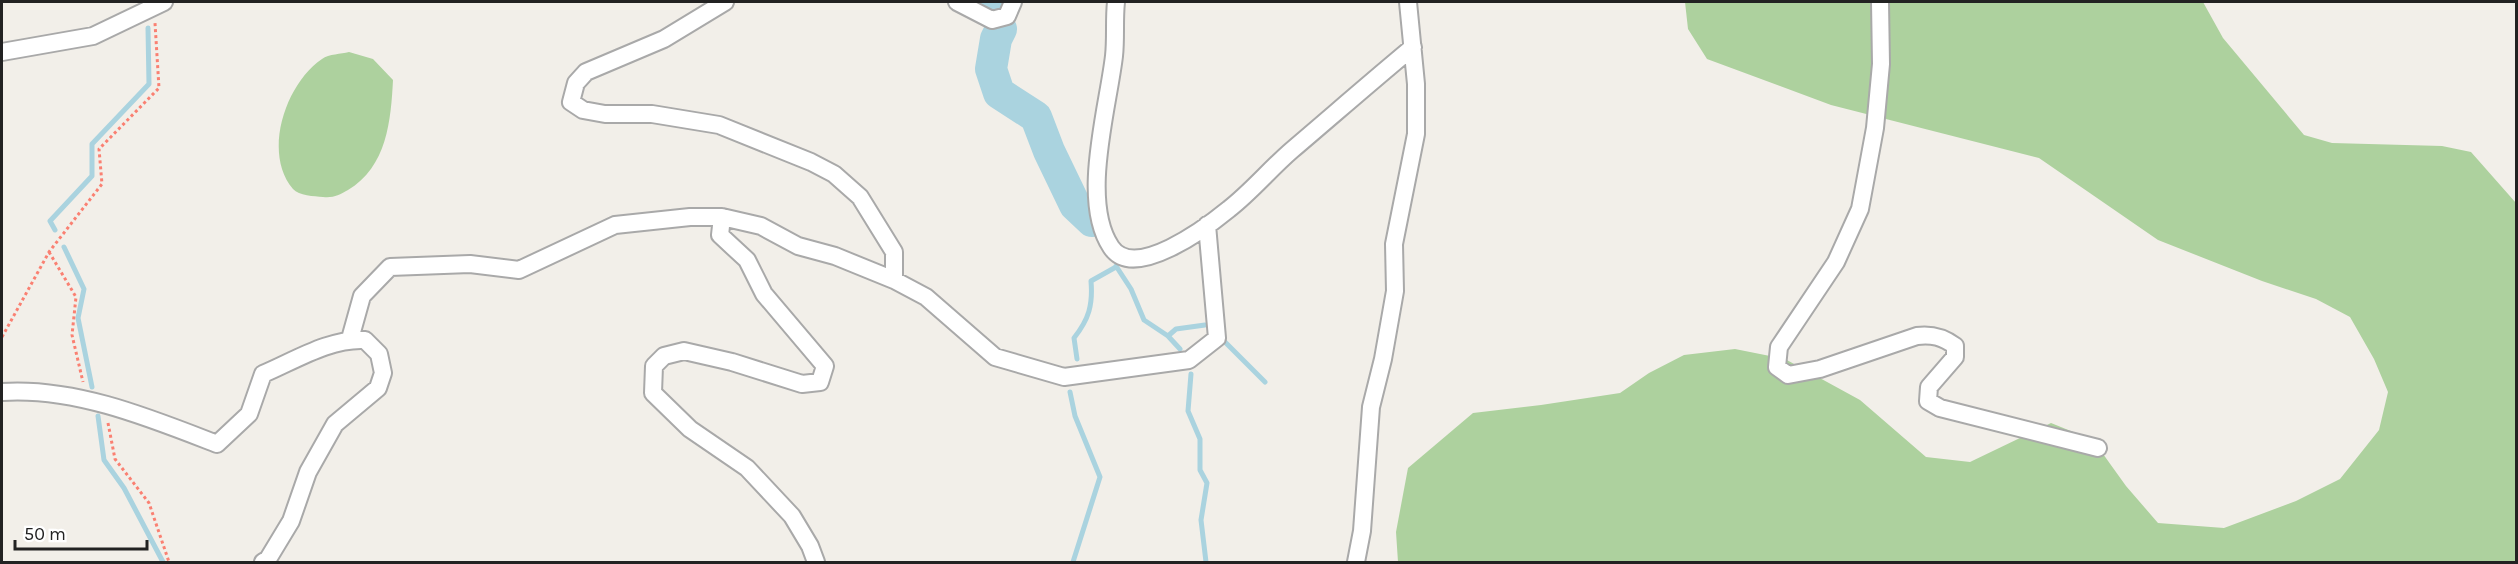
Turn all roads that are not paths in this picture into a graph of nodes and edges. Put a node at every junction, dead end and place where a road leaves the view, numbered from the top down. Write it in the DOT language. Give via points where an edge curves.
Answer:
graph roads {
  1 [pos="725,2"];
  2 [pos="957,2"];
  3 [pos="1013,2"];
  4 [pos="1116,2"];
  5 [pos="1408,2"];
  6 [pos="1880,2"];
  7 [pos="159,4"];
  8 [pos="970,6"];
  9 [pos="1413,47"];
  10 [pos="2,52"];
  11 [pos="722,217"];
  12 [pos="1207,225"];
  13 [pos="894,280"];
  14 [pos="350,339"];
  15 [pos="2,392"];
  16 [pos="2098,448"];
  17 [pos="263,562"];
  18 [pos="816,562"];
  19 [pos="1356,562"];
  1 -- 13 [label="street" via="664,39 586,72 576,83 571,102 583,110 605,114 652,114 719,125 834,174 860,197 894,252"];
  2 -- 8 [label="street"];
  3 -- 8 [label="street" via="1007,16 992,20"];
  4 -- 12 [label="street" via="1114,55 1097,170 1097,205 1103,230 1111,248 1132,260 1183,242"];
  5 -- 9 [label="street"];
  6 -- 16 [label="street" via="1875,128 1860,209 1836,262 1779,347 1778,367 1788,375 1820,369 1927,334 1955,346 1955,357 1929,387 1928,401 1940,408"];
  7 -- 10 [label="street" via="93,36"];
  9 -- 12 [label="street"];
  9 -- 19 [label="street" via="1416,134 1394,244 1395,291 1371,407"];
  11 -- 13 [label="street" via="761,226 798,246"];
  11 -- 14 [label="street" via="615,225 519,270 470,264 390,267 362,296"];
  11 -- 18 [label="street" via="720,236 747,260 764,294 825,366 820,382 802,384 684,351 664,357 654,366 653,393 690,429 747,468 792,516"];
  12 -- 13 [label="street" via="1216,338 1189,360 1064,377 995,357 926,297"];
  14 -- 15 [label="street" via="263,374 249,414 217,444 96,402 23,390"];
  14 -- 17 [label="street" via="364,340 379,354 383,373 378,388 335,424 308,472 291,521"];
}
